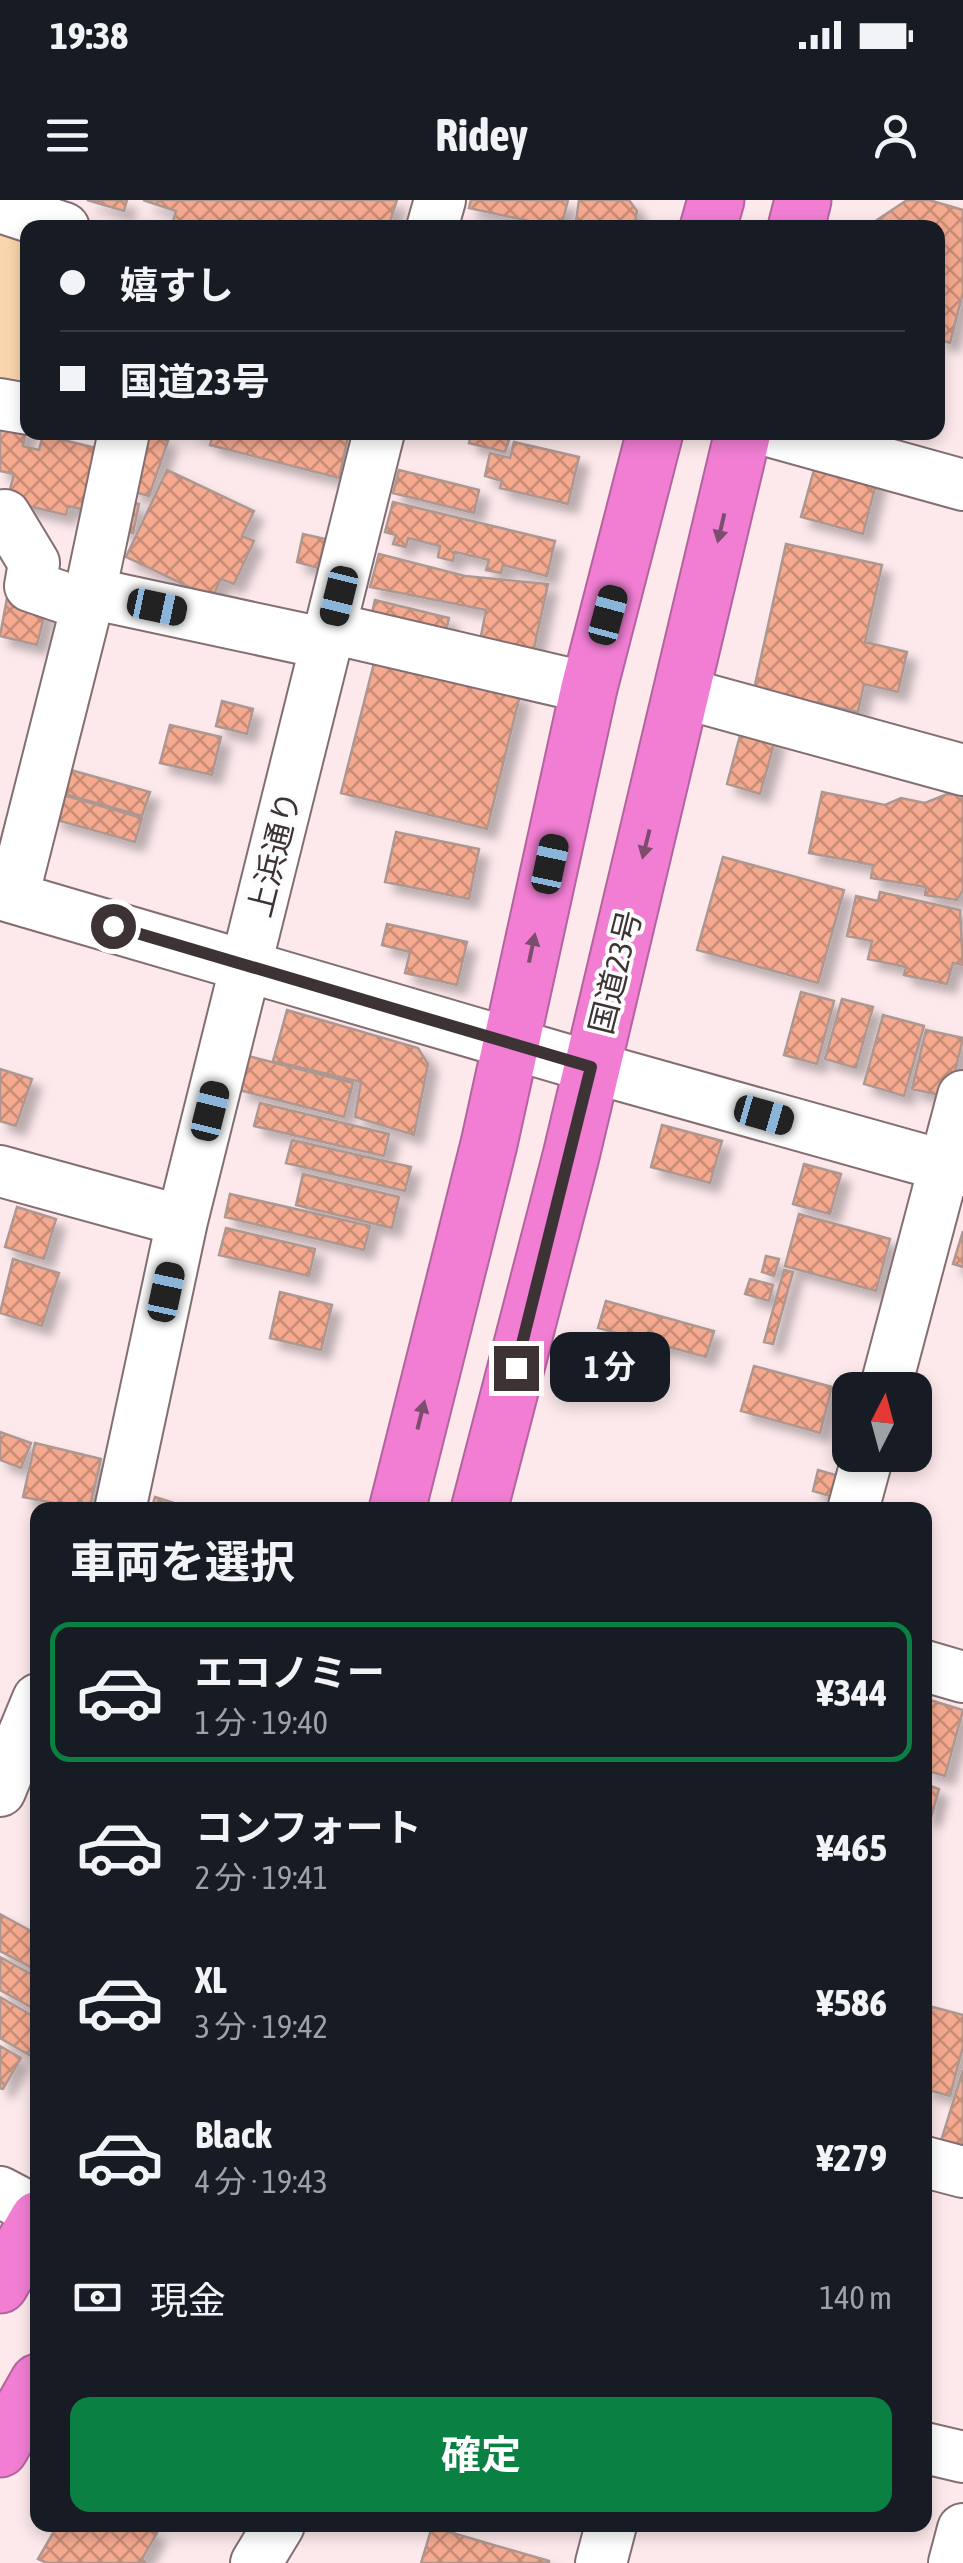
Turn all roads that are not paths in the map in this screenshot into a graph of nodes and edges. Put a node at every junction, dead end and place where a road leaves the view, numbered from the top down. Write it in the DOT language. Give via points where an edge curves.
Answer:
graph roads {
  1 [pos="119,440"];
  2 [pos="377,440"];
  3 [pos="653,440"];
  4 [pos="741,440"];
  5 [pos="801,440"];
  6 [pos="963,485"];
  7 [pos="48,558"];
  8 [pos="329,636"];
  9 [pos="588,688"];
  10 [pos="683,693"];
  11 [pos="963,770"];
  12 [pos="7,895"];
  13 [pos="246,964"];
  14 [pos="511,1043"];
  15 [pos="591,1067"];
  16 [pos="963,1096"];
  17 [pos="954,1168"];
  18 [pos="2,1179"];
  19 [pos="182,1221"];
  20 [pos="891,1372"];
  21 [pos="863,1472"];
  22 [pos="122,1502"];
  23 [pos="399,1502"];
  24 [pos="481,1502"];
  25 [pos="855,1502"];
  26 [pos="932,1668"];
  27 [pos="0,1675"];
  28 [pos="963,1677"];
  29 [pos="30,1692"];
  30 [pos="30,1716"];
  31 [pos="0,1790"];
  32 [pos="932,2164"];
  33 [pos="963,2172"];
  34 [pos="0,2192"];
  35 [pos="30,2211"];
  36 [pos="30,2230"];
  37 [pos="0,2284"];
  38 [pos="30,2396"];
  39 [pos="0,2448"];
  40 [pos="932,2450"];
  41 [pos="963,2457"];
  42 [pos="963,2529"];
  43 [pos="276,2532"];
  44 [pos="609,2532"];
  45 [pos="256,2563"];
  46 [pos="601,2563"];
  47 [pos="954,2563"];
  1 -- 7 [label="street"];
  2 -- 8 [label="street, 上浜通り"];
  3 -- 9 [label="highway"];
  4 -- 10 [label="highway, 国道23号, one-way"];
  5 -- 6 [label="street"];
  7 -- 8 [label="street"];
  7 -- 12 [label="street"];
  8 -- 9 [label="street"];
  8 -- 13 [label="street, 上浜通り"];
  14 -- 9 [label="highway, one-way"];
  10 -- 11 [label="street"];
  10 -- 15 [label="highway, 国道23号, one-way"];
  12 -- 13 [label="street"];
  13 -- 14 [label="street"];
  13 -- 19 [label="street, 上浜通り"];
  14 -- 15 [label="street"];
  23 -- 14 [label="highway, one-way"];
  15 -- 17 [label="street"];
  15 -- 24 [label="highway, 国道23号"];
  16 -- 17 [label="street"];
  17 -- 20 [label="street"];
  18 -- 19 [label="street"];
  19 -- 22 [label="street, 上浜通り"];
  21 -- 25 [label="street"];
  26 -- 28 [label="street"];
  27 -- 29 [label="street"];
  30 -- 31 [label="street"];
  32 -- 33 [label="street"];
  34 -- 35 [label="street"];
  36 -- 37 [label="highway"];
  38 -- 39 [label="highway"];
  40 -- 41 [label="street"];
  42 -- 47 [label="street"];
  43 -- 45 [label="street"];
  44 -- 46 [label="street"];
}
